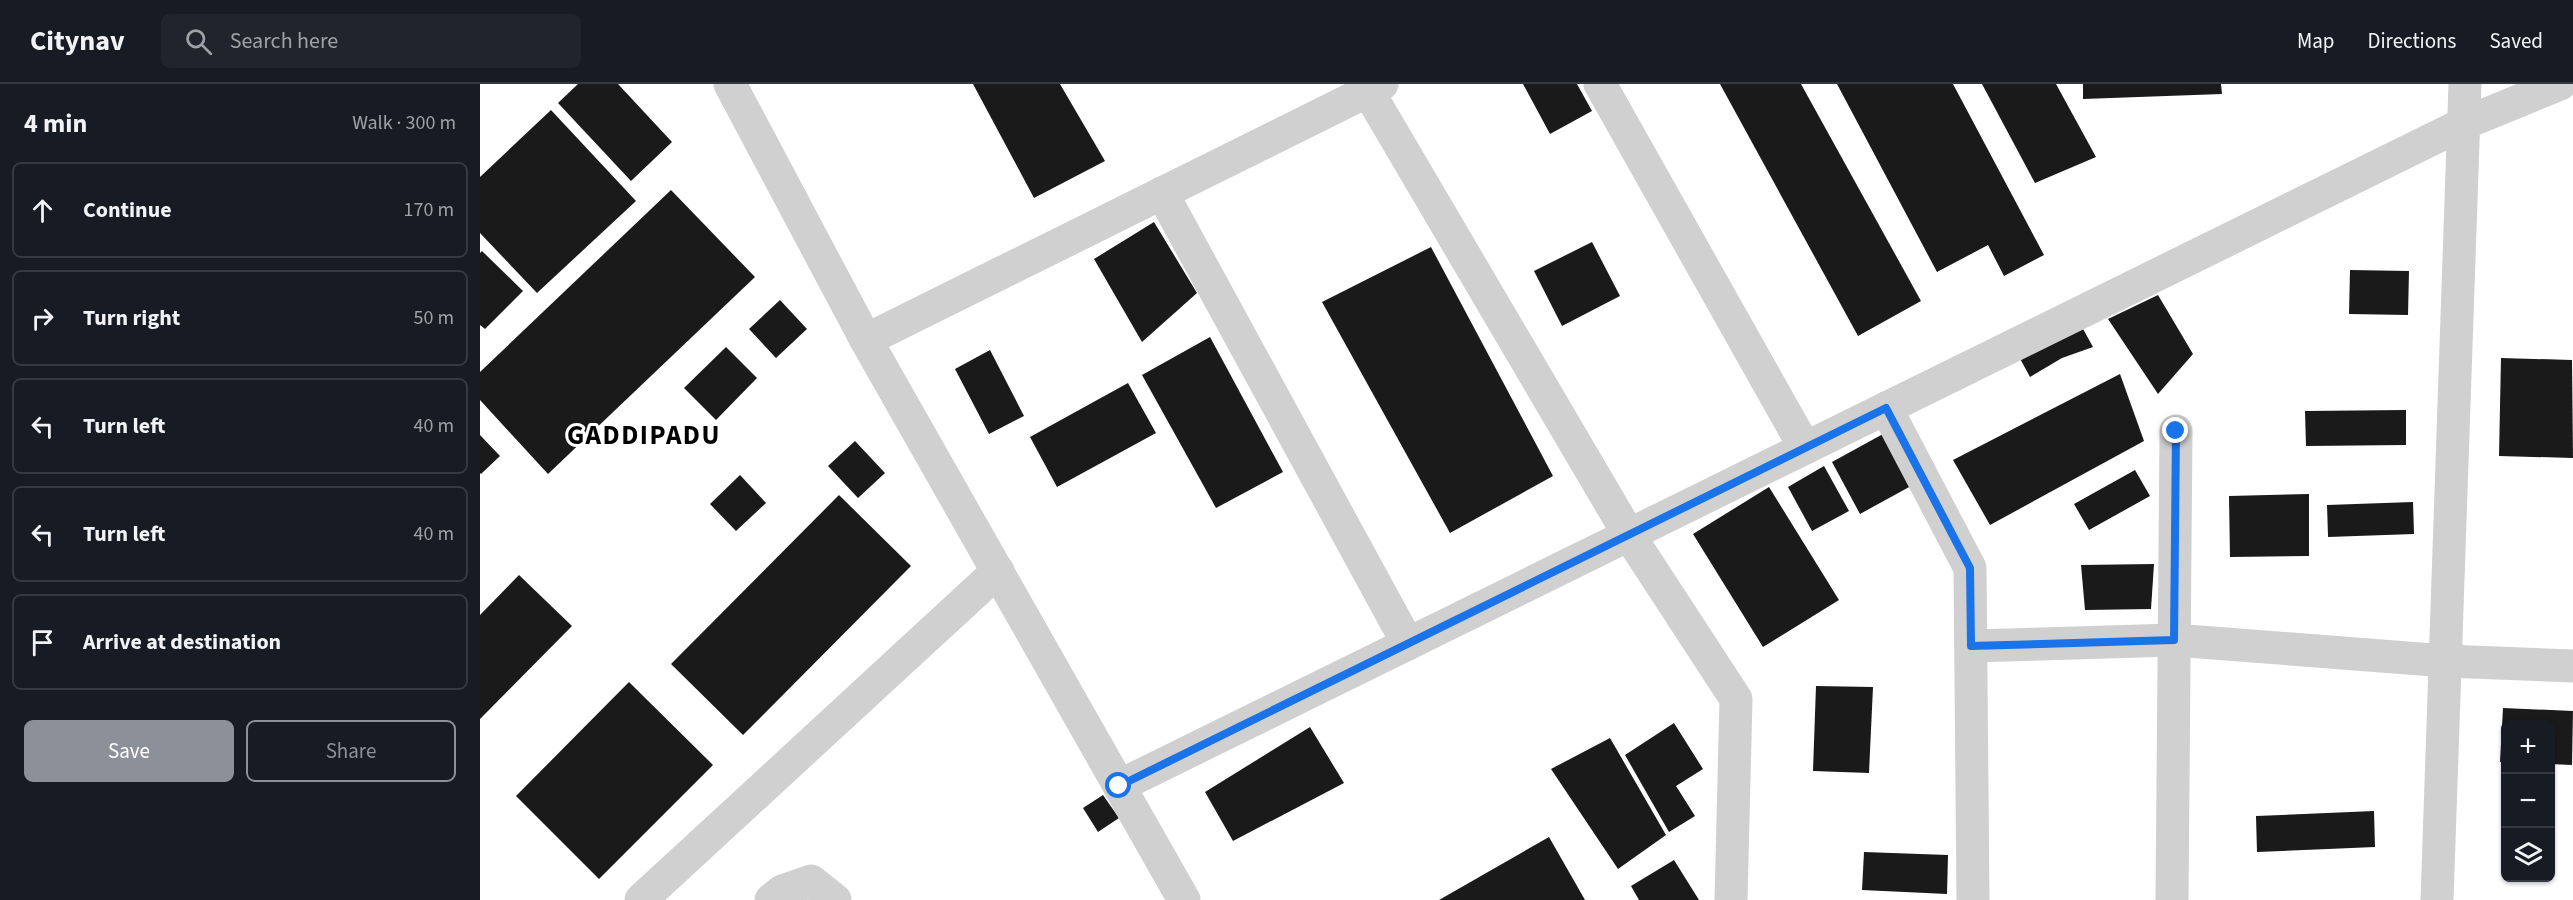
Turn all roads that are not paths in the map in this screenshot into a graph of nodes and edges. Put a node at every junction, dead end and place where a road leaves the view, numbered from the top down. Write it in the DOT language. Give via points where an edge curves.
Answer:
graph roads {
  1 [pos="730,84"];
  2 [pos="1600,84"];
  3 [pos="2465,84"];
  4 [pos="2560,84"];
  5 [pos="1375,87"];
  6 [pos="2465,123"];
  7 [pos="1162,193"];
  8 [pos="866,340"];
  9 [pos="1886,408"];
  10 [pos="2176,431"];
  11 [pos="1805,448"];
  12 [pos="1629,535"];
  13 [pos="998,571"];
  14 [pos="2174,640"];
  15 [pos="1408,644"];
  16 [pos="1971,646"];
  17 [pos="2446,661"];
  18 [pos="2573,666"];
  19 [pos="1119,786"];
  20 [pos="1182,899"];
  21 [pos="641,900"];
  22 [pos="771,900"];
  23 [pos="835,900"];
  24 [pos="1731,900"];
  25 [pos="1973,900"];
  26 [pos="2172,900"];
  27 [pos="2437,900"];
  1 -- 8 [label="street"];
  2 -- 11 [label="street"];
  3 -- 6 [label="street"];
  4 -- 6 [label="street"];
  5 -- 7 [label="street"];
  5 -- 12 [label="street"];
  6 -- 9 [label="street"];
  6 -- 17 [label="street"];
  7 -- 8 [label="street"];
  7 -- 15 [label="street"];
  8 -- 13 [label="street"];
  9 -- 11 [label="street"];
  9 -- 16 [label="street" via="1970,568"];
  10 -- 14 [label="street"];
  11 -- 12 [label="street"];
  12 -- 15 [label="street"];
  12 -- 24 [label="street" via="1736,699"];
  13 -- 19 [label="street"];
  13 -- 21 [label="street"];
  14 -- 16 [label="street"];
  14 -- 17 [label="street"];
  14 -- 26 [label="street"];
  15 -- 19 [label="street"];
  16 -- 25 [label="street"];
  17 -- 18 [label="street"];
  17 -- 27 [label="street"];
  19 -- 20 [label="street"];
  22 -- 23 [label="street" via="782,891 811,881"];
}
